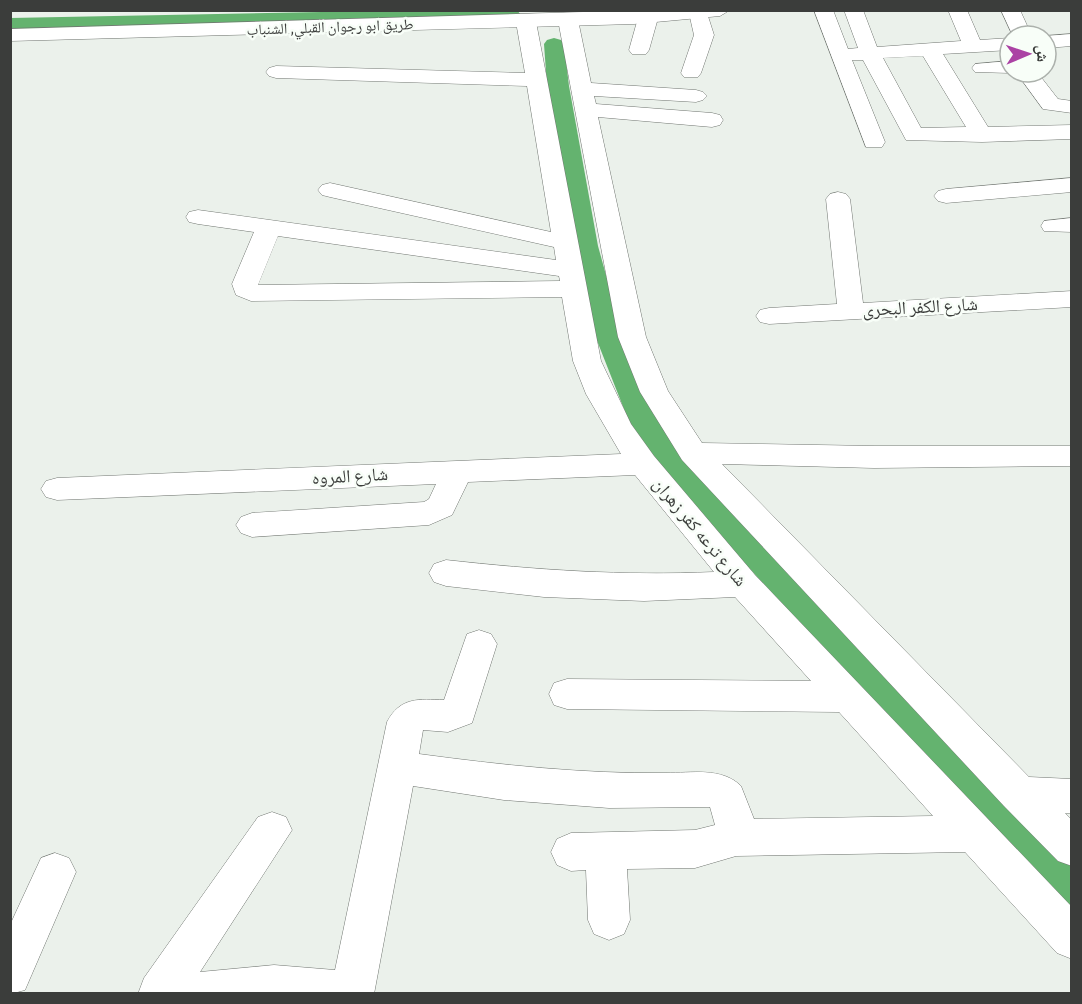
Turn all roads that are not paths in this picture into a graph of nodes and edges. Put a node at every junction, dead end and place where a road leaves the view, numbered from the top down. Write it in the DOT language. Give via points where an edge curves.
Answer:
graph roads {
  1 [pos="720,10"];
  2 [pos="823,10"];
  3 [pos="853,10"];
  4 [pos="957,10"];
  5 [pos="698,13"];
  6 [pos="636,15"];
  7 [pos="568,20"];
  8 [pos="526,22"];
  9 [pos="10,35"];
  10 [pos="998,42"];
  11 [pos="973,47"];
  12 [pos="930,50"];
  13 [pos="639,51"];
  14 [pos="870,53"];
  15 [pos="841,55"];
  16 [pos="998,67"];
  17 [pos="982,68"];
  18 [pos="276,72"];
  19 [pos="691,73"];
  20 [pos="535,80"];
  21 [pos="1035,84"];
  22 [pos="696,96"];
  23 [pos="583,100"];
  24 [pos="1071,107"];
  25 [pos="712,120"];
  26 [pos="1071,132"];
  27 [pos="982,135"];
  28 [pos="874,142"];
  29 [pos="1071,184"];
  30 [pos="330,190"];
  31 [pos="946,196"];
  32 [pos="838,199"];
  33 [pos="198,217"];
  34 [pos="269,227"];
  35 [pos="570,267"];
  36 [pos="1071,278"];
  37 [pos="1021,281"];
  38 [pos="1071,299"];
  39 [pos="851,310"];
  40 [pos="769,316"];
  41 [pos="693,453"];
  42 [pos="1071,456"];
  43 [pos="643,464"];
  44 [pos="457,472"];
  45 [pos="57,489"];
  46 [pos="252,525"];
  47 [pos="446,573"];
  48 [pos="743,584"];
  49 [pos="479,644"];
  50 [pos="567,694"];
  51 [pos="846,697"];
  52 [pos="396,767"];
  53 [pos="1018,794"];
  54 [pos="1071,796"];
  55 [pos="272,830"];
  56 [pos="977,833"];
  57 [pos="736,838"];
  58 [pos="1071,849"];
  59 [pos="55,872"];
  60 [pos="609,920"];
  61 [pos="1071,938"];
  62 [pos="10,975"];
  63 [pos="160,993"];
  64 [pos="201,993"];
  65 [pos="350,993"];
  1 -- 5 [label="street, طريق ابو رجوان القبلي, الشنباب"];
  2 -- 15 [label="street"];
  3 -- 14 [label="street"];
  4 -- 11 [label="street"];
  5 -- 6 [label="street, طريق ابو رجوان القبلي, الشنباب"];
  5 -- 19 [label="street" via="704,35"];
  6 -- 7 [label="street, طريق ابو رجوان القبلي, الشنباب"];
  6 -- 13 [label="street"];
  7 -- 8 [label="street, طريق ابو رجوان القبلي, الشنباب"];
  7 -- 23 [label="street"];
  8 -- 9 [label="street, طريق ابو رجوان القبلي, الشنباب"];
  8 -- 20 [label="street, شارع ترعه كفر زهران"];
  10 -- 11 [label="street"];
  11 -- 12 [label="street"];
  12 -- 14 [label="street"];
  12 -- 27 [label="street"];
  14 -- 15 [label="street"];
  14 -- 27 [label="street" via="914,135"];
  15 -- 28 [label="street"];
  16 -- 17 [label="street"];
  18 -- 20 [label="street"];
  20 -- 35 [label="street, شارع ترعه كفر زهران"];
  21 -- 24 [label="street" via="1051,104"];
  22 -- 23 [label="street"];
  23 -- 25 [label="street"];
  23 -- 41 [label="street" via="632,337 654,392"];
  26 -- 27 [label="street"];
  29 -- 31 [label="street"];
  30 -- 35 [label="street"];
  32 -- 39 [label="street"];
  33 -- 34 [label="street"];
  34 -- 35 [label="street"];
  34 -- 35 [label="street" via="245,284 250,292"];
  35 -- 43 [label="street, شارع ترعه كفر زهران" via="587,361 618,429"];
  36 -- 37 [label="street"];
  38 -- 39 [label="street, شارع الكفر البحرى"];
  39 -- 40 [label="street, شارع الكفر البحرى"];
  41 -- 42 [label="street"];
  41 -- 53 [label="street"];
  43 -- 44 [label="street, شارع المروه"];
  43 -- 48 [label="street, شارع ترعه كفر زهران"];
  44 -- 45 [label="street, شارع المروه"];
  44 -- 46 [label="street" via="441,507 429,513"];
  47 -- 48 [label="street" via="544,584 644,588"];
  48 -- 51 [label="street, شارع ترعه كفر زهران"];
  49 -- 52 [label="street" via="461,710 448,716 410,717"];
  50 -- 51 [label="street"];
  51 -- 56 [label="street, شارع ترعه كفر زهران"];
  52 -- 57 [label="street" via="504,783 586,789 716,790 731,803"];
  52 -- 65 [label="street"];
  53 -- 54 [label="street"];
  53 -- 58 [label="street"];
  55 -- 63 [label="street"];
  56 -- 57 [label="street"];
  56 -- 61 [label="street, شارع ترعه كفر زهران"];
  57 -- 60 [label="street" via="695,849 589,851"];
  59 -- 62 [label="street"];
  64 -- 65 [label="street" via="253,986 303,986"];
}
